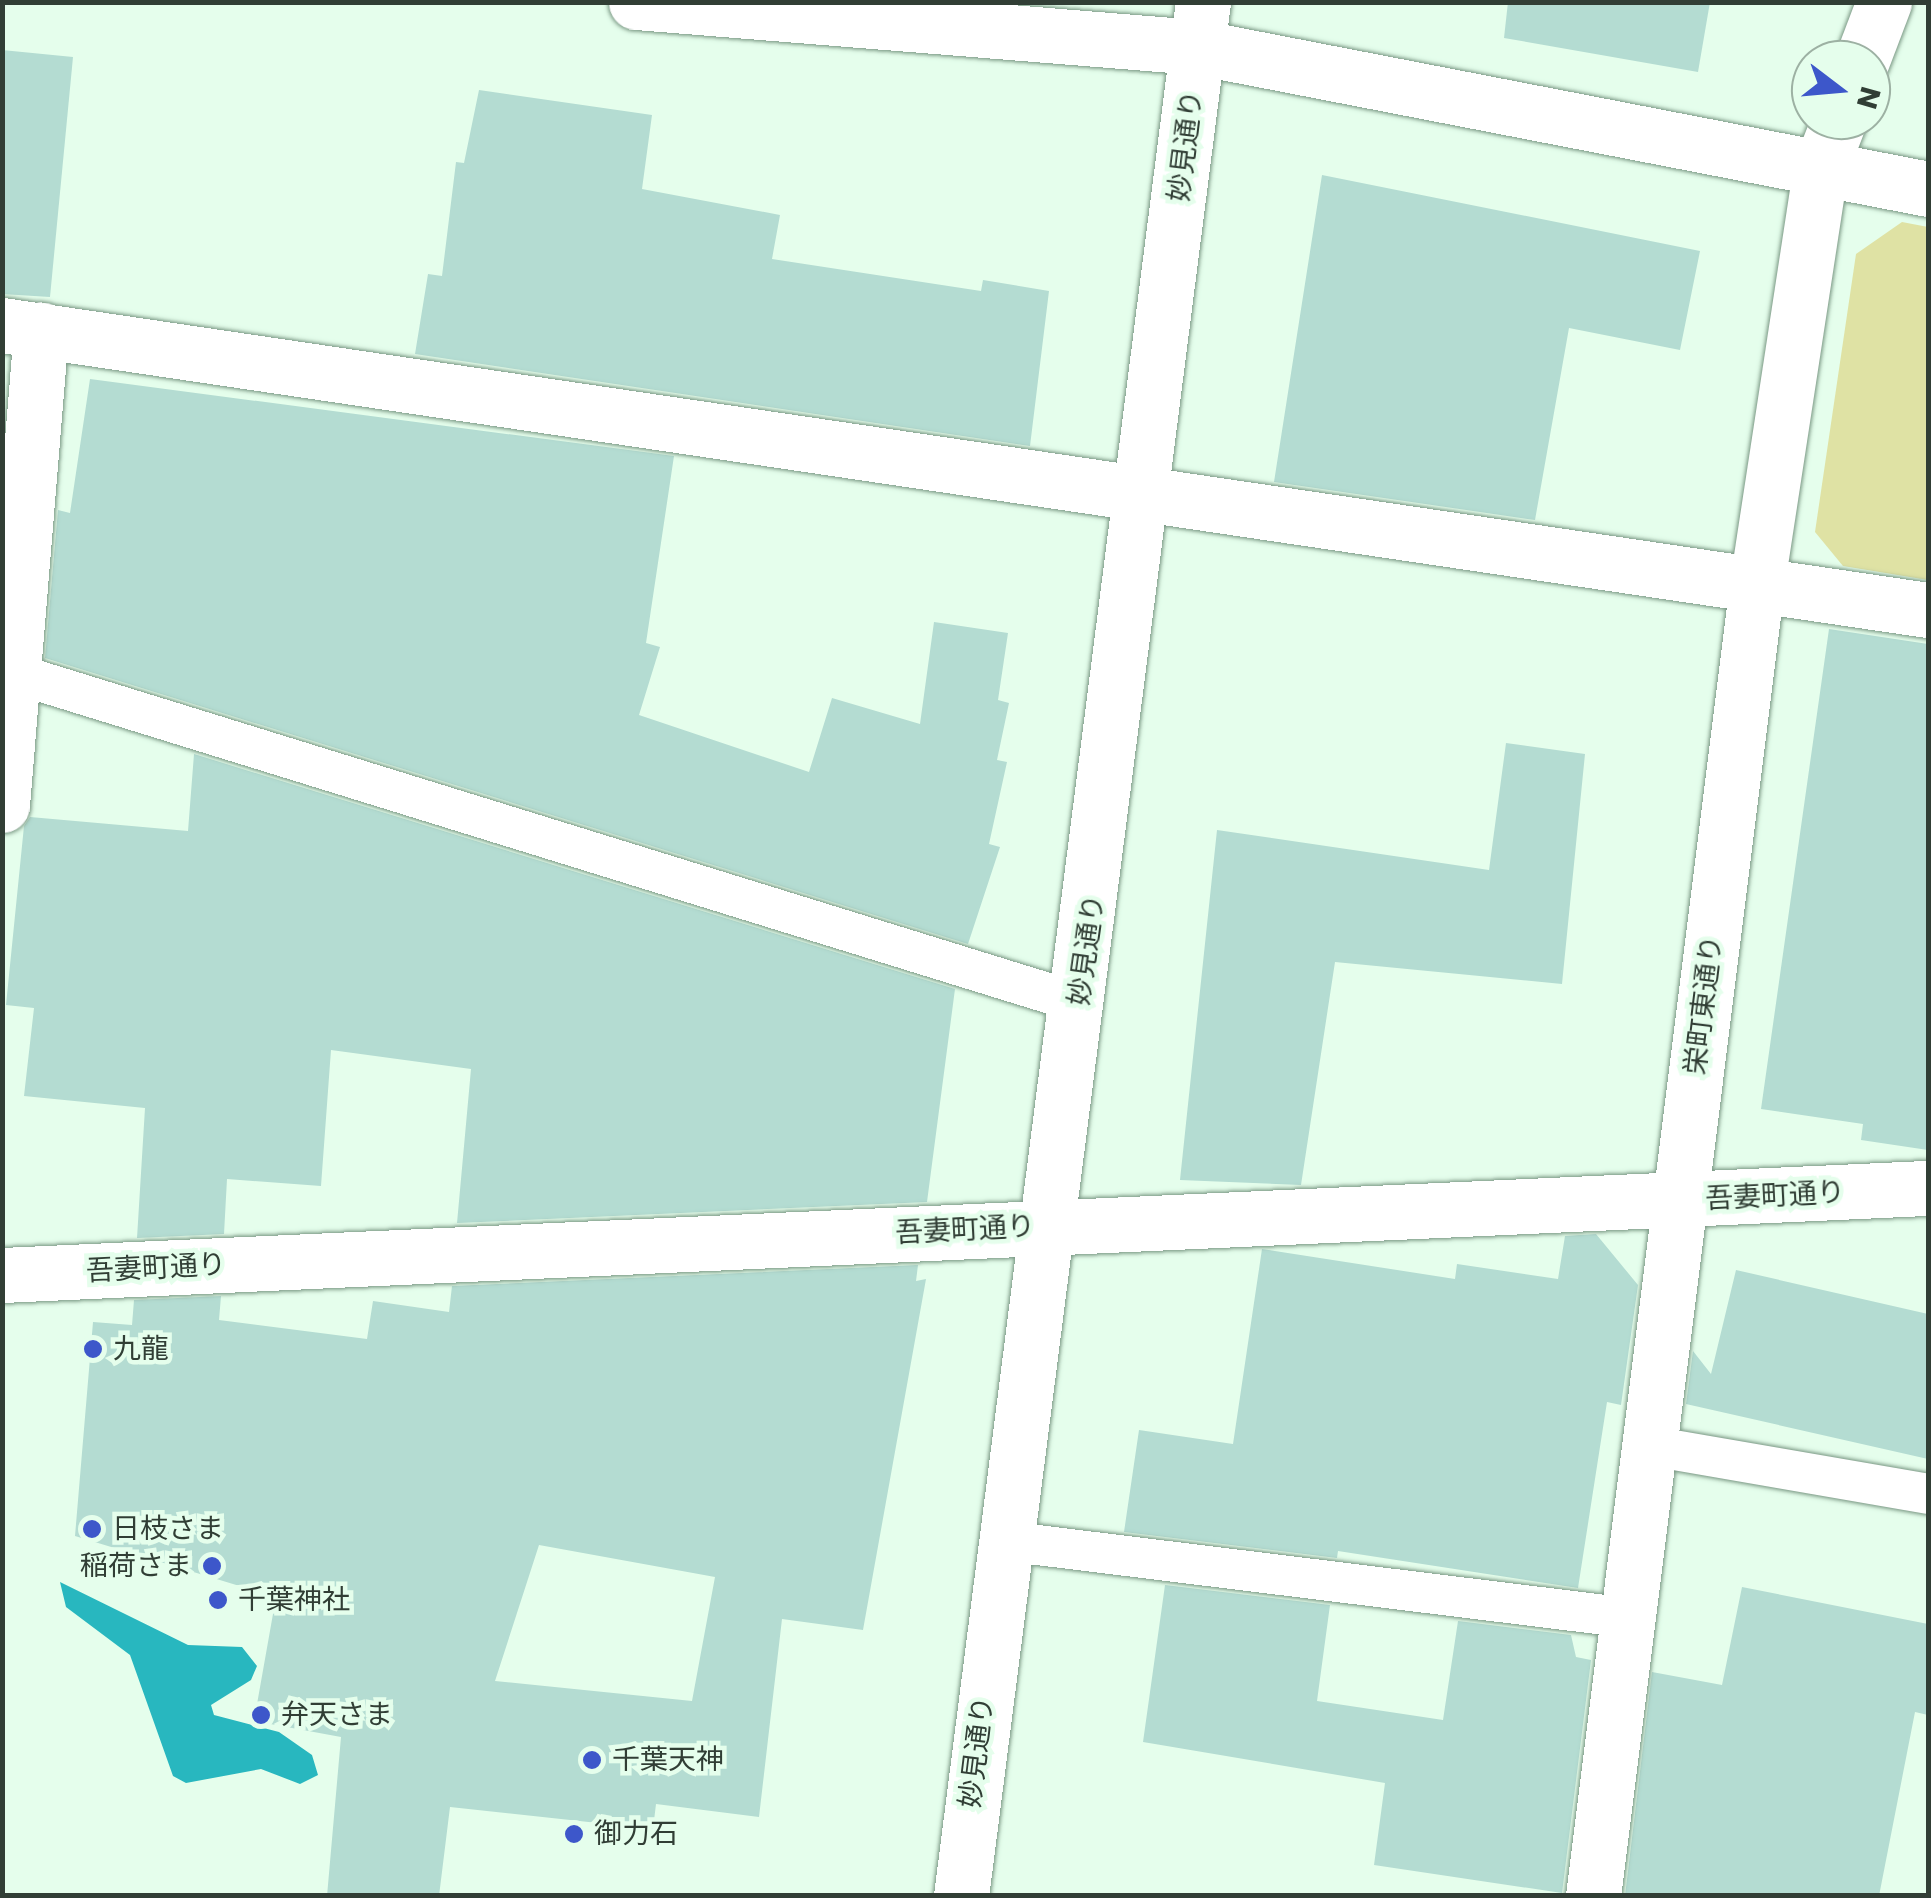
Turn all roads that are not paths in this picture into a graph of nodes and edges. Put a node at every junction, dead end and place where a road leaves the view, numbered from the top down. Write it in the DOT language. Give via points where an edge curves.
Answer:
graph roads {
  1 [pos="636,2"];
  2 [pos="1884,2"];
  3 [pos="1200,25"];
  4 [pos="1870,40"];
  5 [pos="1829,144"];
  6 [pos="1928,189"];
  7 [pos="22,328"];
  8 [pos="1147,488"];
  9 [pos="1757,584"];
  10 [pos="1928,610"];
  11 [pos="10,672"];
  12 [pos="2,805"];
  13 [pos="1080,1003"];
  14 [pos="1928,1188"];
  15 [pos="1680,1200"];
  16 [pos="1048,1226"];
  17 [pos="2,1275"];
  18 [pos="1651,1446"];
  19 [pos="1928,1494"];
  20 [pos="1005,1540"];
  21 [pos="1629,1618"];
  22 [pos="961,1896"];
  23 [pos="1593,1896"];
  1 -- 3 [label="street"];
  2 -- 4 [label="street"];
  3 -- 5 [label="street"];
  3 -- 8 [label="street, 妙見通り"];
  5 -- 6 [label="street"];
  5 -- 9 [label="street, 栄町東通り"];
  7 -- 8 [label="street"];
  7 -- 11 [label="street"];
  8 -- 9 [label="street"];
  8 -- 13 [label="street, 妙見通り"];
  9 -- 10 [label="street"];
  9 -- 15 [label="street, 栄町東通り"];
  11 -- 12 [label="street"];
  11 -- 13 [label="lane"];
  13 -- 16 [label="street, 妙見通り"];
  14 -- 15 [label="street, 吾妻町通り"];
  15 -- 16 [label="street, 吾妻町通り"];
  15 -- 18 [label="street, 栄町東通り"];
  16 -- 17 [label="street, 吾妻町通り"];
  16 -- 20 [label="street, 妙見通り"];
  18 -- 19 [label="lane"];
  18 -- 21 [label="street, 栄町東通り"];
  20 -- 21 [label="lane"];
  20 -- 22 [label="street, 妙見通り"];
  21 -- 23 [label="street, 栄町東通り"];
}
